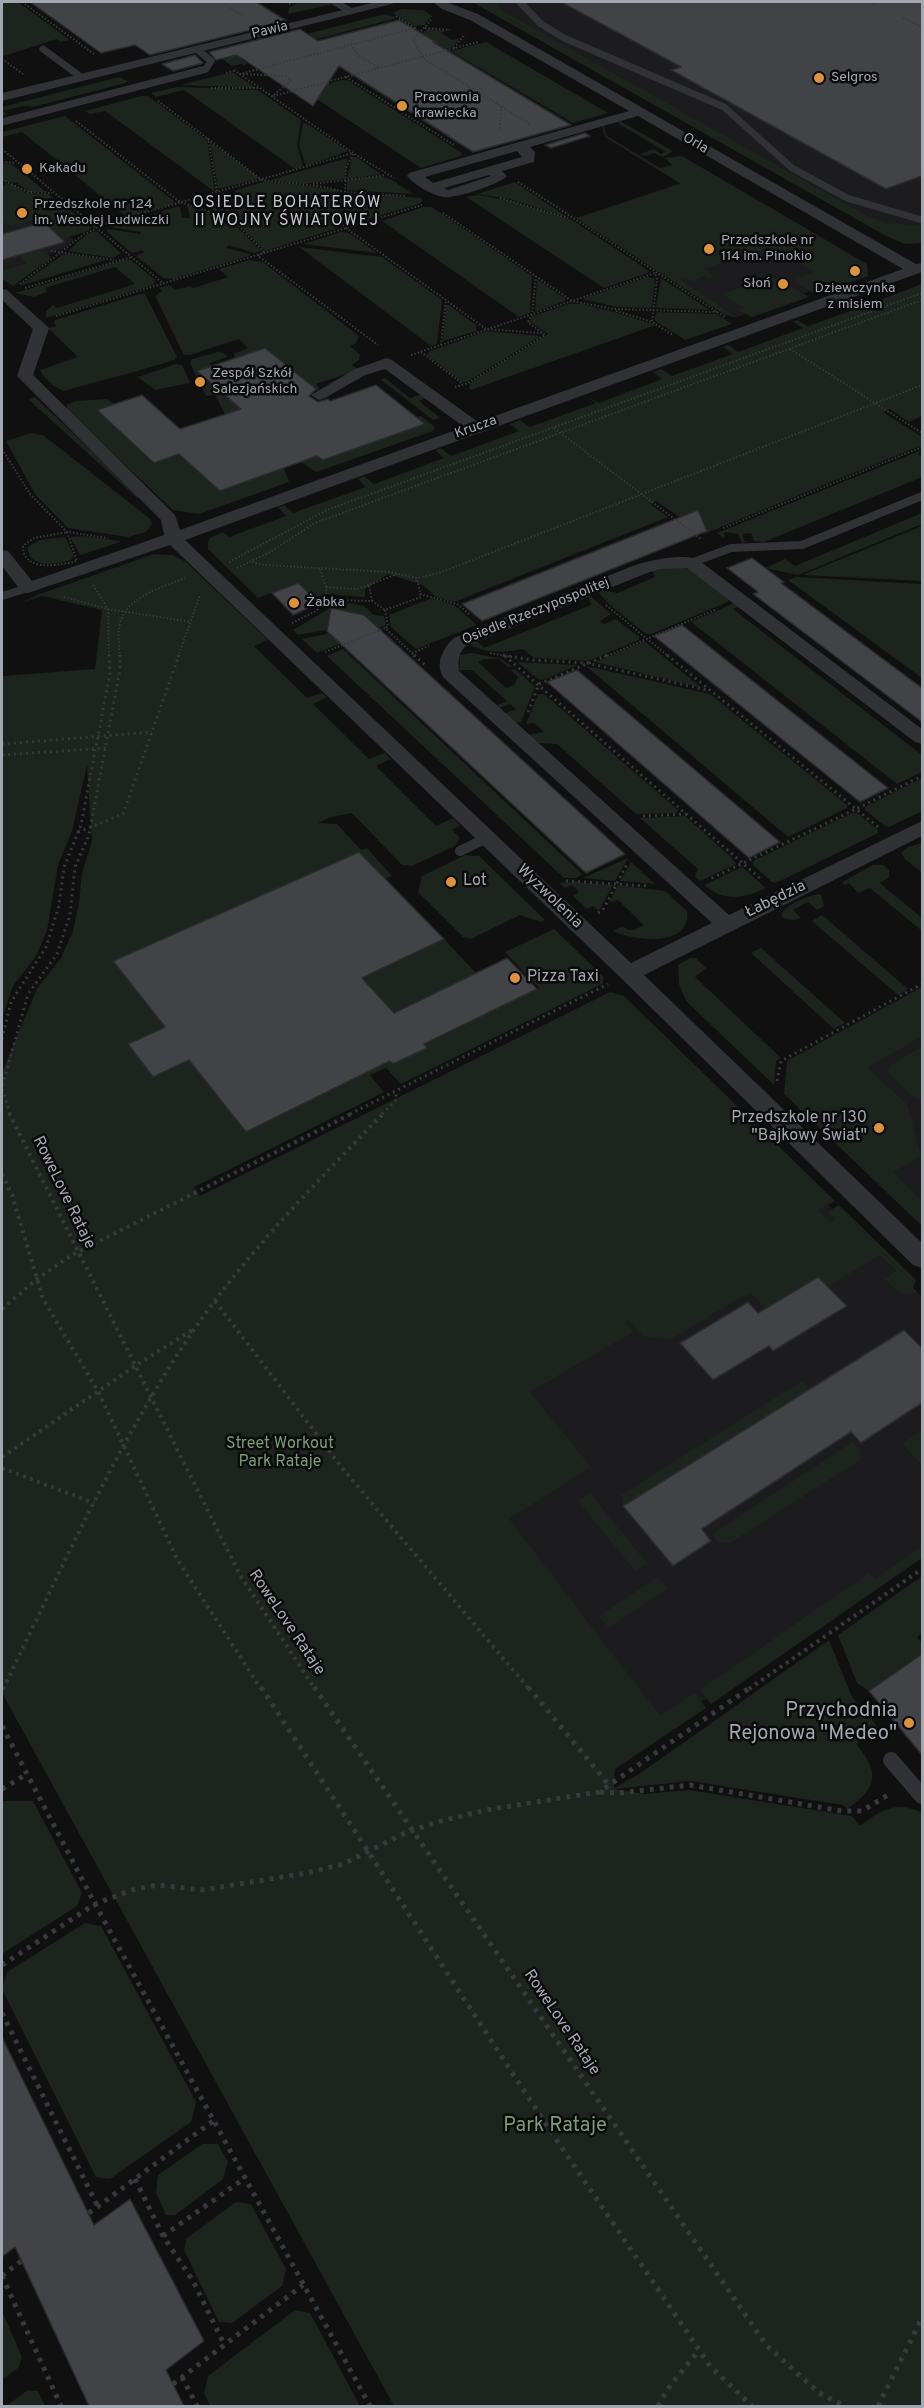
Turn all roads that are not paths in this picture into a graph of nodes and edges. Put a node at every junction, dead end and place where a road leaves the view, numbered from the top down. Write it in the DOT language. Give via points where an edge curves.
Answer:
graph roads {
  1 [pos="335,2"];
  2 [pos="439,2"];
  3 [pos="454,2"];
  4 [pos="520,2"];
  5 [pos="387,7"];
  6 [pos="350,11"];
  7 [pos="474,17"];
  8 [pos="43,50"];
  9 [pos="202,54"];
  10 [pos="153,61"];
  11 [pos="81,77"];
  12 [pos="2,97"];
  13 [pos="2,103"];
  14 [pos="639,112"];
  15 [pos="2,122"];
  16 [pos="519,146"];
  17 [pos="496,173"];
  18 [pos="431,188"];
  19 [pos="922,210"];
  20 [pos="913,216"];
  21 [pos="922,220"];
  22 [pos="919,268"];
  23 [pos="5,293"];
  24 [pos="320,395"];
  25 [pos="476,428"];
  26 [pos="922,496"];
  27 [pos="173,538"];
  28 [pos="2,555"];
  29 [pos="691,563"];
  30 [pos="28,588"];
  31 [pos="2,596"];
  32 [pos="922,738"];
  33 [pos="922,828"];
  34 [pos="487,838"];
  35 [pos="460,851"];
  36 [pos="726,924"];
  37 [pos="629,973"];
  38 [pos="922,1256"];
  39 [pos="891,1760"];
  40 [pos="922,1796"];
  1 -- 6 [label="lane"];
  2 -- 7 [label="street, Orla"];
  3 -- 7 [label="street, Orla"];
  4 -- 20 [label="lane" via="541,24 564,38 724,107 792,168 847,198"];
  5 -- 6 [label="street, Pawia"];
  6 -- 9 [label="street, Pawia"];
  7 -- 14 [label="street, Orla"];
  8 -- 11 [label="lane"];
  9 -- 10 [label="street, Pawia"];
  9 -- 15 [label="lane" via="211,61 206,69"];
  10 -- 11 [label="street, Pawia"];
  10 -- 13 [label="street, Pawia"];
  11 -- 12 [label="street, Pawia"];
  14 -- 16 [label="street"];
  14 -- 22 [label="street, Orla"];
  16 -- 17 [label="street" via="528,152 529,159"];
  16 -- 18 [label="street" via="414,177"];
  17 -- 18 [label="street"];
  17 -- 18 [label="street" via="495,180 447,194"];
  19 -- 20 [label="lane"];
  20 -- 21 [label="lane"];
  22 -- 25 [label="street, Krucza"];
  23 -- 27 [label="street" via="42,328 25,376 169,519"];
  24 -- 25 [label="street" via="360,372 393,361"];
  25 -- 27 [label="street, Krucza"];
  26 -- 29 [label="lane" via="802,545 746,546"];
  27 -- 30 [label="street, Krucza"];
  27 -- 34 [label="street, Wyzwolenia"];
  28 -- 30 [label="street"];
  29 -- 32 [label="street"];
  29 -- 36 [label="street, Osiedle Rzeczypospolitej" via="660,564 460,642 451,649 448,662 450,673"];
  30 -- 31 [label="lane"];
  33 -- 36 [label="street, Łabędzia"];
  34 -- 35 [label="lane"];
  34 -- 37 [label="street, Wyzwolenia"];
  36 -- 37 [label="street, Łabędzia"];
  37 -- 38 [label="street, Wyzwolenia"];
  39 -- 40 [label="lane"];
}
